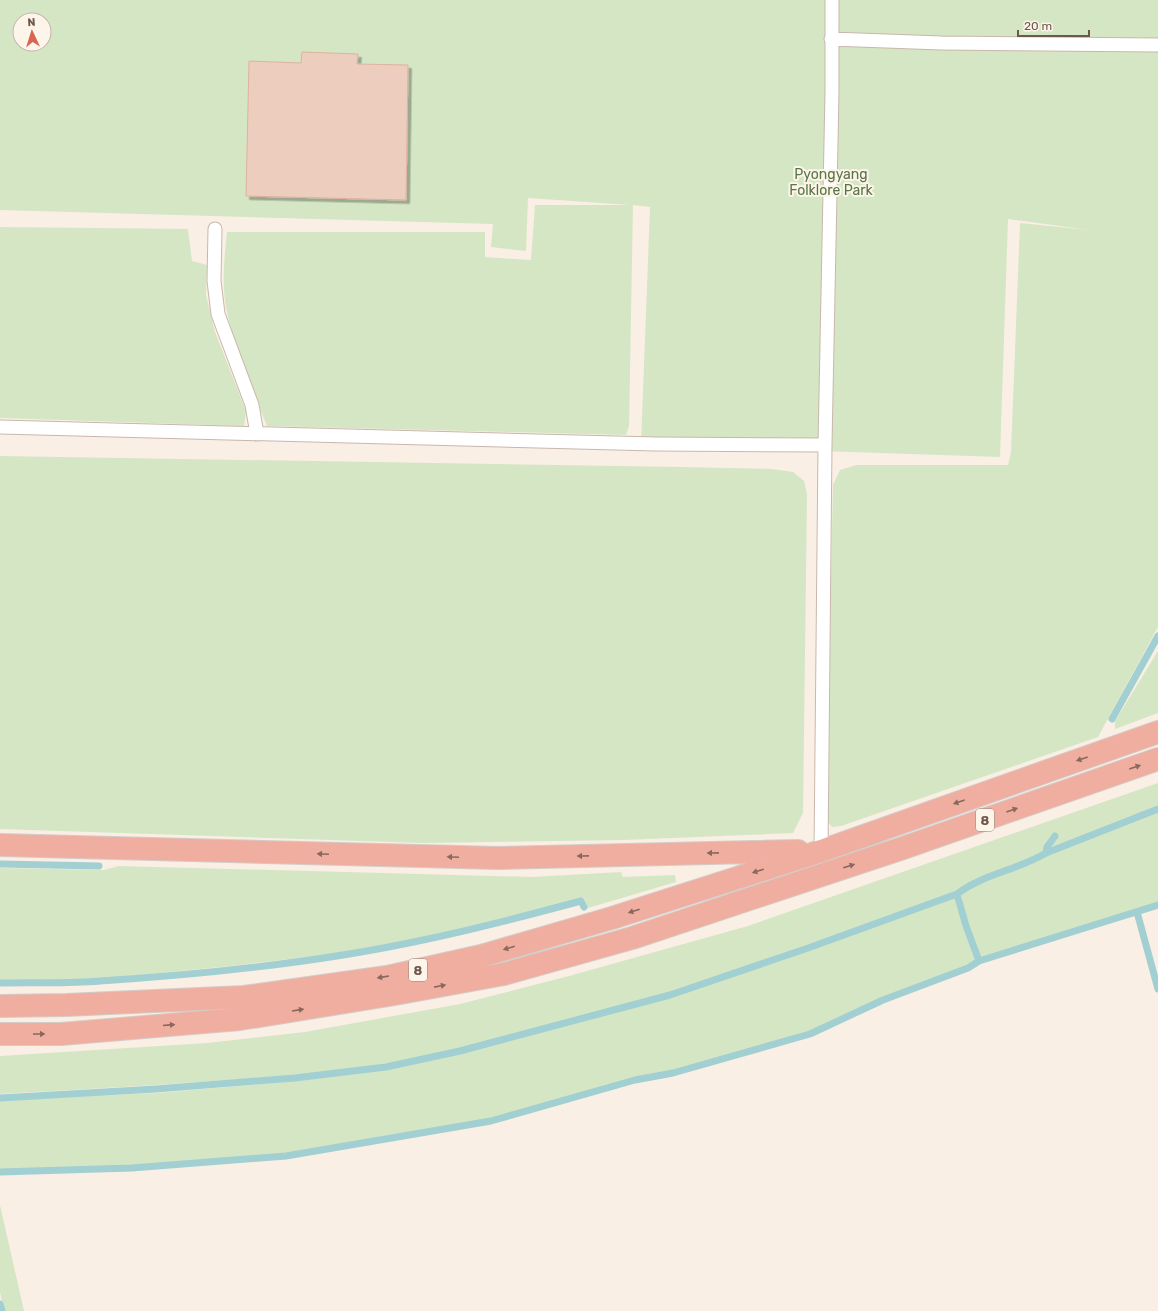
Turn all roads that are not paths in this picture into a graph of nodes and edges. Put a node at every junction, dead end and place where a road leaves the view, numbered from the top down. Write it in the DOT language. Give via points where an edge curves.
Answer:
graph roads {
  1 [pos="832,0"];
  2 [pos="831,39"];
  3 [pos="1158,45"];
  4 [pos="215,229"];
  5 [pos="0,427"];
  6 [pos="257,434"];
  7 [pos="825,445"];
  8 [pos="1158,732"];
  9 [pos="1158,759"];
  10 [pos="0,845"];
  11 [pos="822,851"];
  12 [pos="0,1006"];
  13 [pos="0,1034"];
  1 -- 2 [label="lane"];
  2 -- 3 [label="lane"];
  2 -- 7 [label="lane"];
  4 -- 6 [label="lane" via="214,281 218,314 252,406"];
  5 -- 6 [label="lane"];
  6 -- 7 [label="lane" via="656,444"];
  7 -- 11 [label="lane"];
  8 -- 11 [label="highway, 8, one-way"];
  13 -- 9 [label="highway, 8, one-way" via="61,1034 240,1019 504,974 648,933"];
  11 -- 10 [label="highway, one-way" via="498,858"];
  11 -- 12 [label="highway, 8, one-way" via="612,918 481,956 387,977 244,997"];
}
